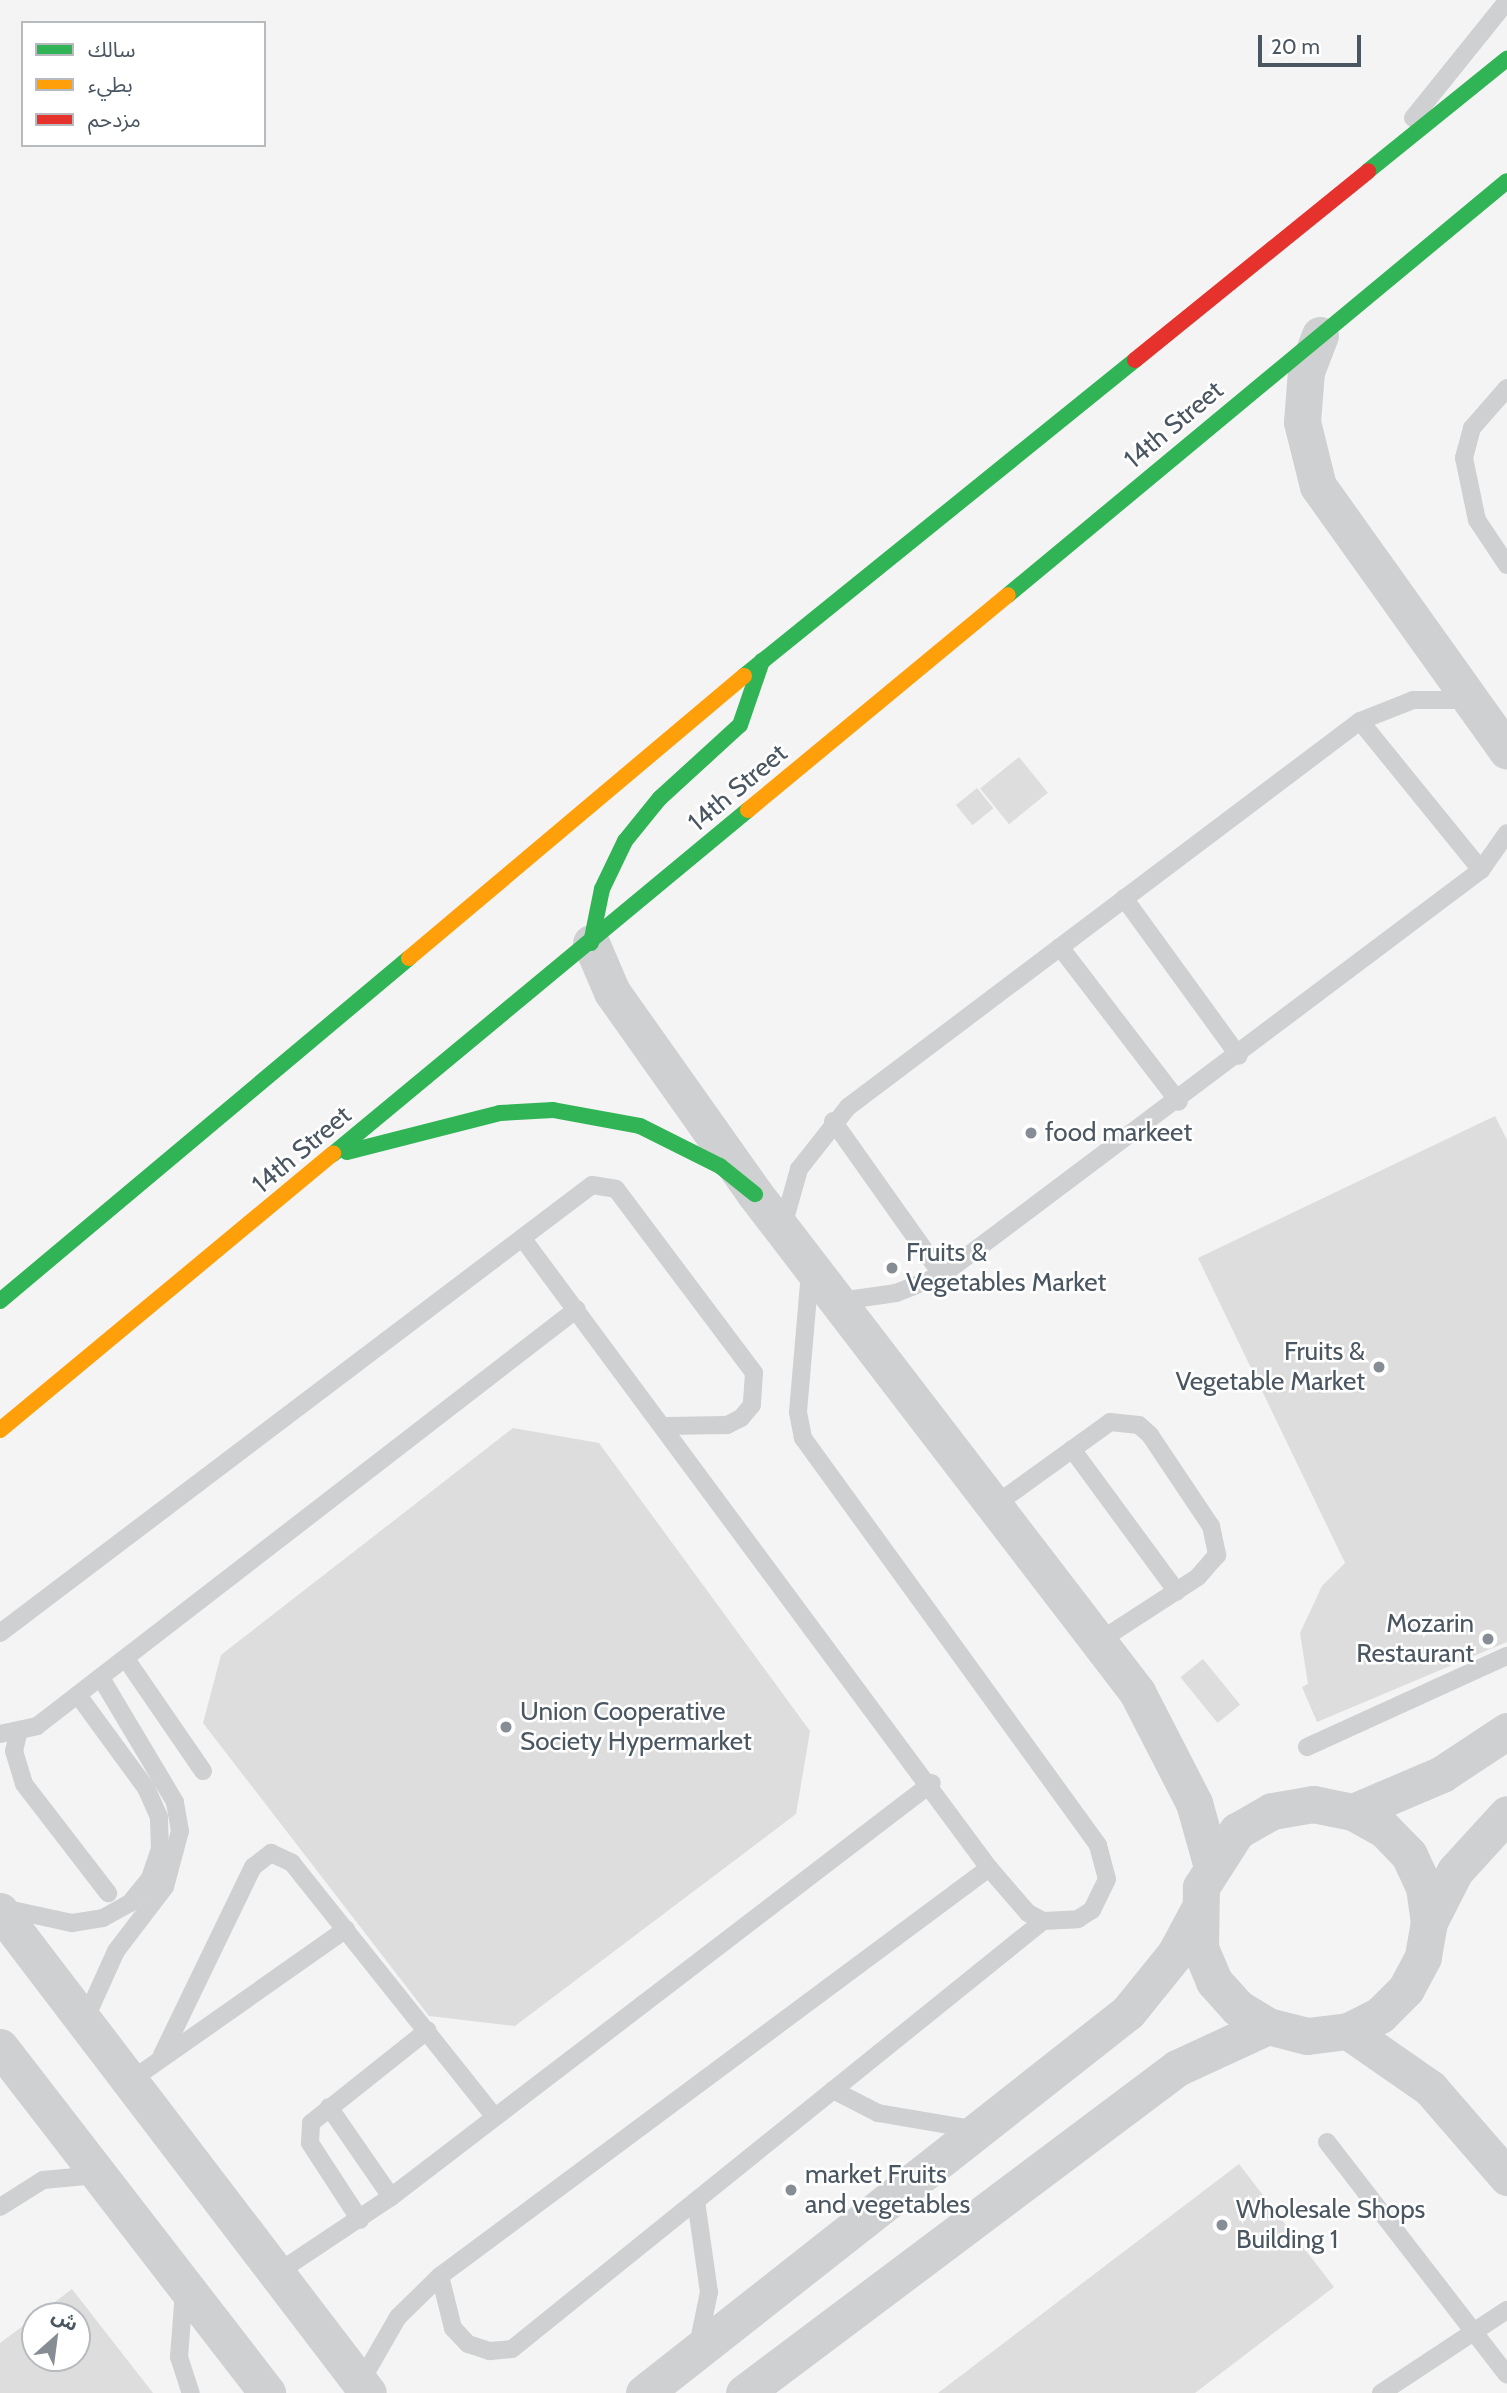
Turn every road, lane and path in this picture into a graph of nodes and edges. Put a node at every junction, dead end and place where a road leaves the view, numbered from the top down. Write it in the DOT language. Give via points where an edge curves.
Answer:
graph roads {
  1 [pos="1507,1"];
  2 [pos="1507,59"];
  3 [pos="1378,164"];
  4 [pos="1507,181"];
  5 [pos="1320,335"];
  6 [pos="1507,388"];
  7 [pos="1507,565"];
  8 [pos="762,661"];
  9 [pos="1470,700"];
  10 [pos="1360,720"];
  11 [pos="1507,751"];
  12 [pos="1507,833"];
  13 [pos="1480,870"];
  14 [pos="1124,898"];
  15 [pos="591,943"];
  16 [pos="1060,947"];
  17 [pos="1239,1056"];
  18 [pos="1179,1102"];
  19 [pos="833,1121"];
  20 [pos="335,1155"];
  21 [pos="755,1194"];
  22 [pos="783,1226"];
  23 [pos="523,1239"];
  24 [pos="811,1263"];
  25 [pos="942,1275"];
  26 [pos="0,1301"];
  27 [pos="840,1301"];
  28 [pos="577,1309"];
  29 [pos="666,1426"];
  30 [pos="0,1430"];
  31 [pos="1073,1449"];
  32 [pos="995,1505"];
  33 [pos="1177,1592"];
  34 [pos="0,1633"];
  35 [pos="1098,1642"];
  36 [pos="1507,1656"];
  37 [pos="126,1659"];
  38 [pos="101,1678"];
  39 [pos="78,1695"];
  40 [pos="1507,1731"];
  41 [pos="9,1734"];
  42 [pos="1307,1747"];
  43 [pos="202,1771"];
  44 [pos="932,1783"];
  45 [pos="1353,1812"];
  46 [pos="1507,1814"];
  47 [pos="1211,1863"];
  48 [pos="989,1868"];
  49 [pos="107,1893"];
  50 [pos="0,1909"];
  51 [pos="1197,1913"];
  52 [pos="1043,1921"];
  53 [pos="1429,1922"];
  54 [pos="346,1929"];
  55 [pos="84,2022"];
  56 [pos="1268,2026"];
  57 [pos="428,2030"];
  58 [pos="1348,2031"];
  59 [pos="0,2047"];
  60 [pos="162,2055"];
  61 [pos="130,2081"];
  62 [pos="833,2090"];
  63 [pos="329,2107"];
  64 [pos="495,2117"];
  65 [pos="987,2128"];
  66 [pos="1327,2143"];
  67 [pos="101,2176"];
  68 [pos="1507,2177"];
  69 [pos="391,2197"];
  70 [pos="696,2201"];
  71 [pos="0,2207"];
  72 [pos="360,2220"];
  73 [pos="277,2273"];
  74 [pos="440,2276"];
  75 [pos="185,2287"];
  76 [pos="1507,2310"];
  77 [pos="1473,2329"];
  78 [pos="696,2352"];
  79 [pos="1507,2375"];
  80 [pos="1405,2386"];
  81 [pos="364,2388"];
  82 [pos="191,2393"];
  83 [pos="267,2393"];
  84 [pos="644,2393"];
  85 [pos="744,2393"];
  86 [pos="1381,2393"];
  1 -- 3 [label="lane"];
  2 -- 3 [label="main road"];
  3 -- 8 [label="main road"];
  4 -- 5 [label="main road, 14th Street"];
  5 -- 9 [label="street" via="1306,371 1302,422 1318,486"];
  5 -- 15 [label="main road, 14th Street"];
  6 -- 7 [label="lane" via="1472,428 1464,458 1477,520"];
  8 -- 15 [label="main road" via="740,725 660,798 625,841 602,889"];
  8 -- 26 [label="main road"];
  9 -- 10 [label="lane" via="1413,699"];
  9 -- 11 [label="street"];
  10 -- 13 [label="lane"];
  10 -- 14 [label="lane"];
  12 -- 13 [label="lane"];
  13 -- 17 [label="lane"];
  14 -- 16 [label="lane"];
  14 -- 17 [label="lane"];
  15 -- 20 [label="main road, 14th Street"];
  15 -- 21 [label="street" via="612,992"];
  16 -- 18 [label="lane"];
  16 -- 19 [label="lane"];
  17 -- 18 [label="lane"];
  18 -- 25 [label="lane"];
  19 -- 22 [label="lane" via="799,1169"];
  19 -- 25 [label="lane"];
  20 -- 21 [label="main road" via="500,1113 553,1110 640,1126 720,1166"];
  20 -- 30 [label="main road, 14th Street"];
  21 -- 22 [label="street"];
  22 -- 24 [label="street"];
  23 -- 28 [label="lane"];
  23 -- 29 [label="lane" via="592,1185 605,1184 624,1199 754,1373 752,1405 741,1418 727,1425"];
  23 -- 34 [label="lane"];
  24 -- 27 [label="street"];
  24 -- 52 [label="lane" via="798,1412 803,1438 1106,1861 1107,1879 1092,1910 1061,1923"];
  25 -- 27 [label="lane" via="896,1293"];
  27 -- 32 [label="street"];
  28 -- 29 [label="lane"];
  28 -- 37 [label="lane"];
  29 -- 44 [label="lane"];
  31 -- 32 [label="lane"];
  31 -- 33 [label="lane"];
  31 -- 33 [label="lane" via="1110,1422 1139,1425 1150,1435 1217,1539 1210,1567"];
  32 -- 35 [label="street"];
  33 -- 35 [label="lane"];
  35 -- 47 [label="street" via="1169,1746"];
  36 -- 42 [label="lane"];
  37 -- 38 [label="lane"];
  37 -- 43 [label="lane"];
  38 -- 39 [label="lane"];
  38 -- 55 [label="lane" via="165,1783 180,1831 165,1887 116,1951"];
  39 -- 41 [label="lane"];
  39 -- 50 [label="lane" via="146,1788 159,1817 160,1849 150,1878 130,1903 103,1919 72,1923"];
  40 -- 45 [label="street" via="1441,1774"];
  41 -- 49 [label="lane" via="24,1784"];
  44 -- 48 [label="lane"];
  44 -- 64 [label="lane"];
  45 -- 47 [label="street" via="1313,1804 1272,1811 1237,1831"];
  45 -- 53 [label="street" via="1384,1829 1409,1855 1424,1887"];
  46 -- 53 [label="street" via="1455,1871"];
  47 -- 51 [label="street"];
  48 -- 52 [label="lane"];
  48 -- 74 [label="lane"];
  50 -- 55 [label="street"];
  51 -- 56 [label="street" via="1200,1948 1214,1981 1238,2008"];
  51 -- 65 [label="street" via="1175,1954 1128,2012"];
  52 -- 62 [label="lane"];
  53 -- 58 [label="street" via="1423,1957 1406,1989 1380,2015"];
  54 -- 57 [label="lane"];
  54 -- 60 [label="lane"];
  54 -- 60 [label="lane" via="292,1863 271,1853 260,1858"];
  55 -- 61 [label="street"];
  56 -- 58 [label="street" via="1307,2036"];
  56 -- 85 [label="street" via="1177,2068"];
  57 -- 63 [label="lane"];
  57 -- 64 [label="lane"];
  58 -- 68 [label="street" via="1430,2088"];
  59 -- 67 [label="street"];
  60 -- 61 [label="lane"];
  61 -- 73 [label="street"];
  62 -- 65 [label="lane" via="878,2113 926,2126"];
  62 -- 70 [label="lane"];
  63 -- 69 [label="lane"];
  63 -- 72 [label="lane" via="311,2123 310,2143"];
  64 -- 69 [label="lane"];
  65 -- 78 [label="street"];
  66 -- 77 [label="lane"];
  67 -- 71 [label="lane" via="43,2180"];
  67 -- 75 [label="street"];
  69 -- 72 [label="lane"];
  70 -- 74 [label="lane" via="512,2349 468,2344 453,2328"];
  70 -- 78 [label="lane" via="709,2292"];
  72 -- 73 [label="lane"];
  73 -- 81 [label="street"];
  74 -- 81 [label="lane" via="398,2317"];
  75 -- 82 [label="lane" via="179,2357"];
  75 -- 83 [label="street"];
  76 -- 77 [label="lane"];
  77 -- 79 [label="lane"];
  77 -- 80 [label="lane"];
  78 -- 84 [label="street"];
  80 -- 86 [label="lane"];
}
